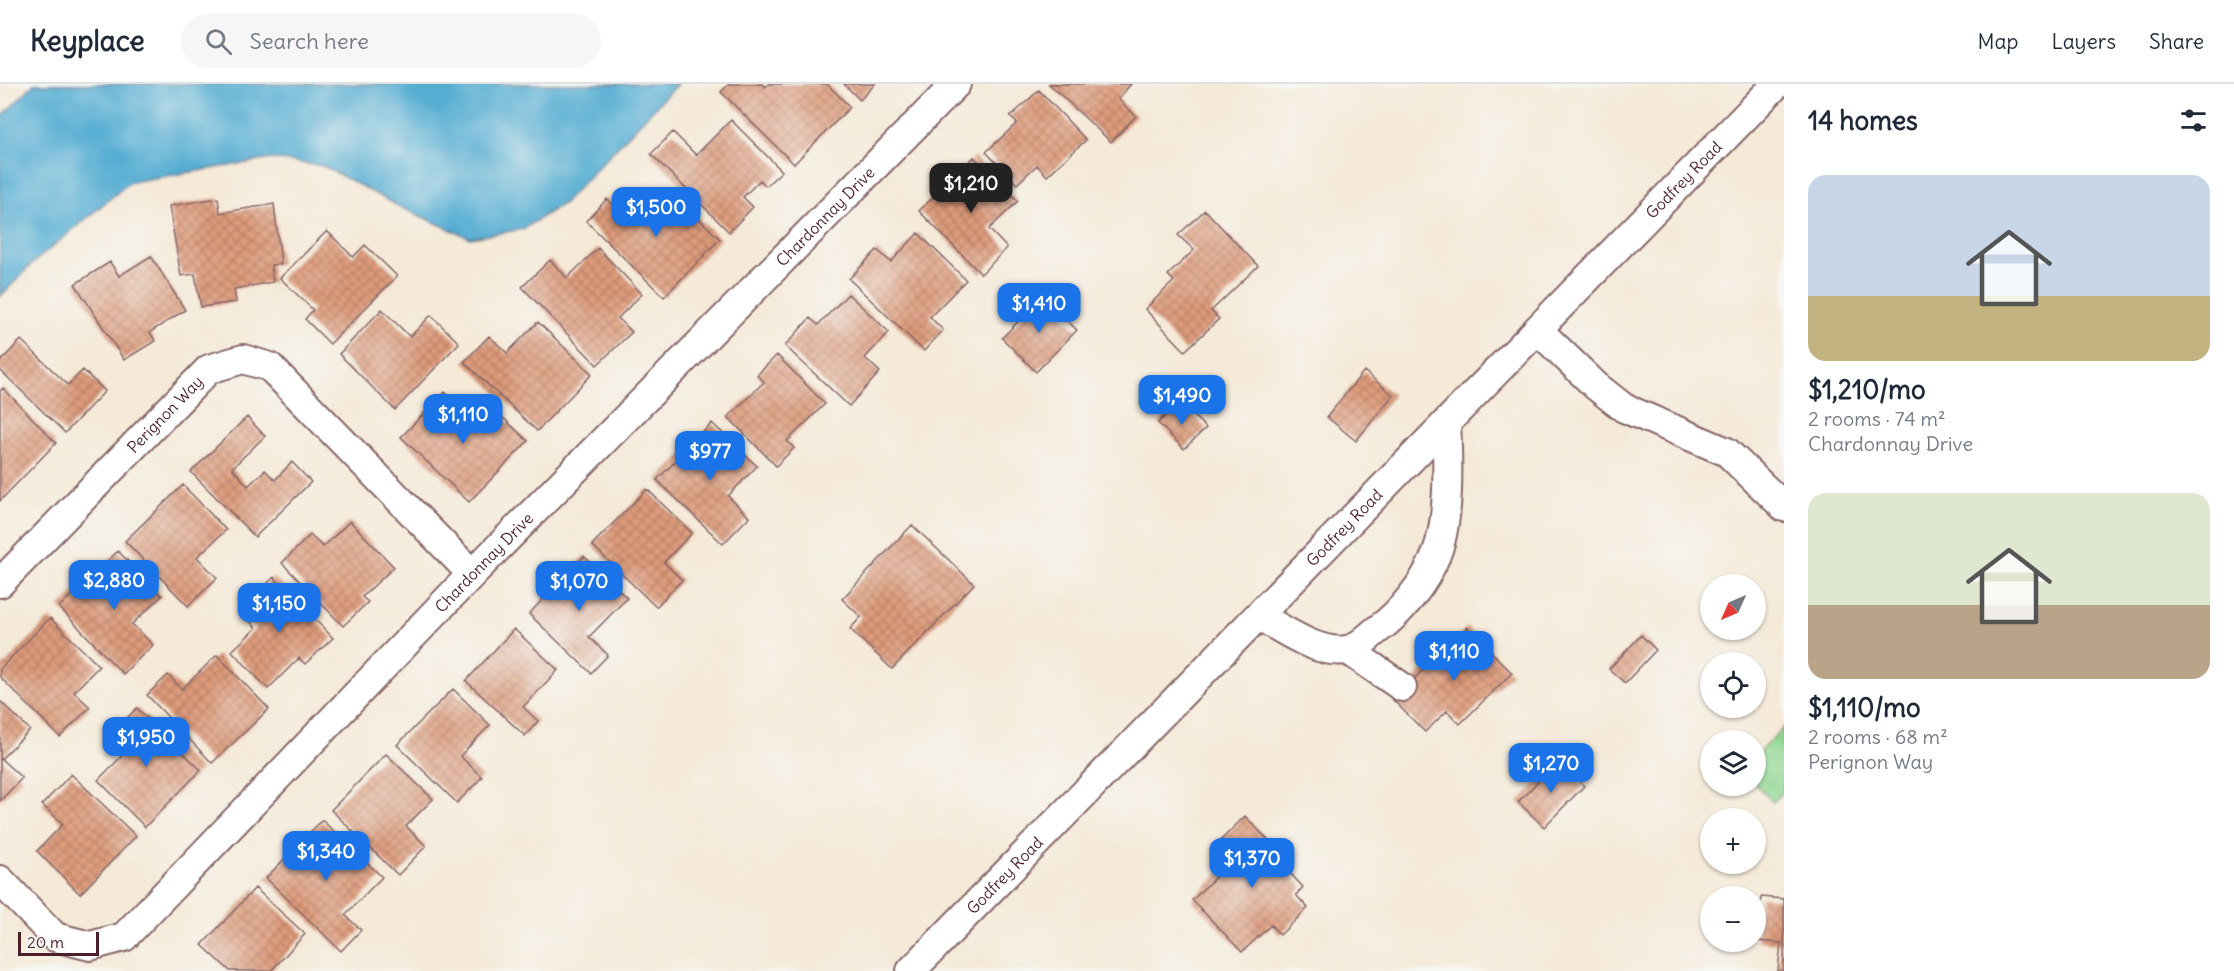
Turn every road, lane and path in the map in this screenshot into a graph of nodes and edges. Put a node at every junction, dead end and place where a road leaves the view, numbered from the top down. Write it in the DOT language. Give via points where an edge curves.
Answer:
graph roads {
  1 [pos="956,84"];
  2 [pos="1777,84"];
  3 [pos="1538,330"];
  4 [pos="1446,423"];
  5 [pos="1784,507"];
  6 [pos="472,574"];
  7 [pos="0,583"];
  8 [pos="1259,616"];
  9 [pos="1348,651"];
  10 [pos="1402,687"];
  11 [pos="0,880"];
  12 [pos="911,971"];
  1 -- 6 [label="street, Chardonnay Drive"];
  2 -- 3 [label="street, Godfrey Road"];
  3 -- 4 [label="street, Godfrey Road"];
  3 -- 5 [label="street" via="1624,408 1727,452"];
  4 -- 8 [label="street, Godfrey Road"];
  4 -- 9 [label="street" via="1443,528 1436,556 1391,620"];
  6 -- 7 [label="street, Perignon Way" via="270,367 243,359 209,369"];
  6 -- 11 [label="street, Chardonnay Drive" via="124,937 90,946 55,936"];
  8 -- 9 [label="street" via="1305,642"];
  8 -- 12 [label="street, Godfrey Road"];
  9 -- 10 [label="street"];
}
